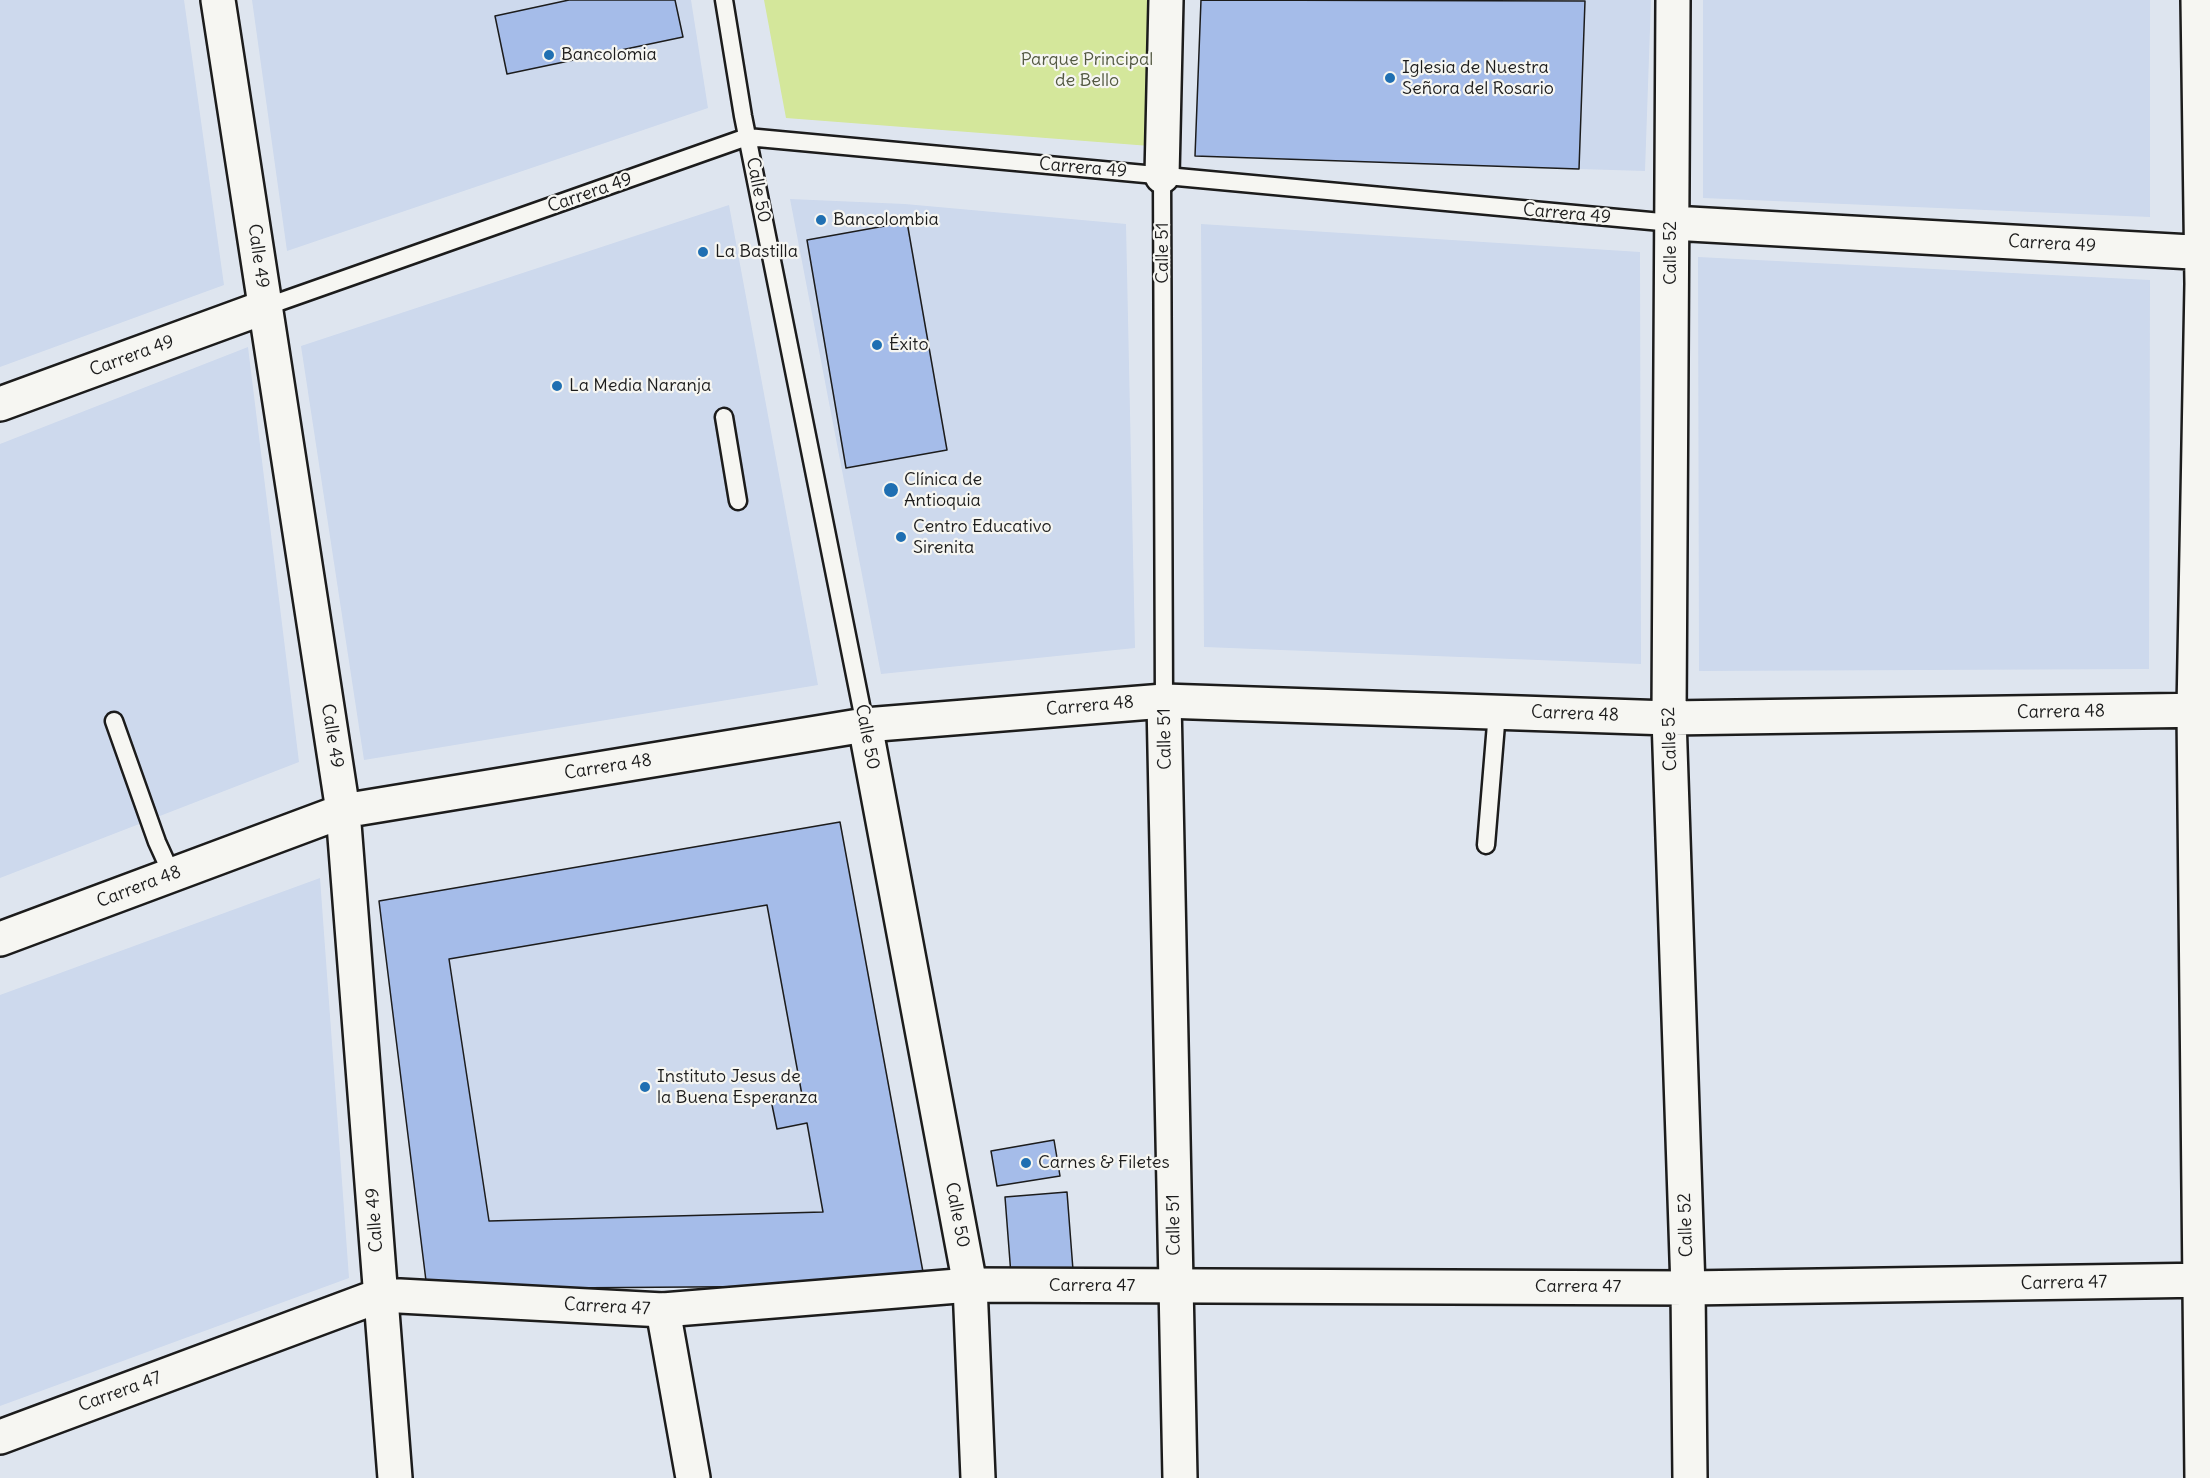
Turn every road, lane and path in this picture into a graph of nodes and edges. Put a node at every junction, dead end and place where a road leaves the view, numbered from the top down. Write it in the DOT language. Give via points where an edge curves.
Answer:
graph roads {
  1 [pos="218,0"];
  2 [pos="724,0"];
  3 [pos="1166,0"];
  4 [pos="1673,0"];
  5 [pos="2198,0"];
  6 [pos="747,137"];
  7 [pos="1162,176"];
  8 [pos="1672,223"];
  9 [pos="2206,252"];
  10 [pos="265,307"];
  11 [pos="0,404"];
  12 [pos="724,417"];
  13 [pos="738,501"];
  14 [pos="1164,700"];
  15 [pos="2202,710"];
  16 [pos="1497,712"];
  17 [pos="1669,718"];
  18 [pos="114,721"];
  19 [pos="865,725"];
  20 [pos="343,811"];
  21 [pos="1486,845"];
  22 [pos="172,875"];
  23 [pos="0,939"];
  24 [pos="2205,1281"];
  25 [pos="1175,1285"];
  26 [pos="970,1286"];
  27 [pos="1688,1288"];
  28 [pos="381,1295"];
  29 [pos="663,1310"];
  30 [pos="0,1437"];
  31 [pos="395,1478"];
  32 [pos="693,1478"];
  33 [pos="978,1478"];
  34 [pos="1180,1478"];
  35 [pos="1690,1478"];
  36 [pos="2202,1478"];
  1 -- 10 [label="street, Calle 49"];
  2 -- 6 [label="lane, Calle 50"];
  3 -- 7 [label="street, Calle 51"];
  4 -- 8 [label="street, Calle 52"];
  5 -- 9 [label="street"];
  6 -- 7 [label="lane, Carrera 49"];
  6 -- 10 [label="lane, Carrera 49"];
  6 -- 19 [label="lane, Calle 50"];
  7 -- 8 [label="lane, Carrera 49"];
  7 -- 14 [label="lane, Calle 51"];
  8 -- 9 [label="street, Carrera 49"];
  8 -- 17 [label="street, Calle 52"];
  9 -- 15 [label="street"];
  10 -- 11 [label="street, Carrera 49"];
  10 -- 20 [label="street, Calle 49"];
  12 -- 13 [label="lane"];
  14 -- 16 [label="street, Carrera 48"];
  14 -- 19 [label="street, Carrera 48"];
  14 -- 25 [label="street, Calle 51"];
  15 -- 17 [label="street, Carrera 48"];
  15 -- 24 [label="street"];
  16 -- 17 [label="street, Carrera 48"];
  16 -- 21 [label="lane"];
  17 -- 27 [label="street, Calle 52"];
  18 -- 22 [label="lane"];
  19 -- 20 [label="street, Carrera 48"];
  19 -- 26 [label="street, Calle 50"];
  20 -- 22 [label="street, Carrera 48"];
  20 -- 28 [label="street, Calle 49"];
  22 -- 23 [label="street, Carrera 48"];
  24 -- 27 [label="street, Carrera 47"];
  24 -- 36 [label="street"];
  25 -- 26 [label="street, Carrera 47"];
  25 -- 27 [label="street, Carrera 47"];
  25 -- 34 [label="street, Calle 51"];
  26 -- 29 [label="street, Carrera 47"];
  26 -- 33 [label="street, Calle 50"];
  27 -- 35 [label="street, Calle 52"];
  28 -- 29 [label="street, Carrera 47"];
  28 -- 30 [label="street, Carrera 47"];
  28 -- 31 [label="street, Calle 49"];
  29 -- 32 [label="street"];
}
